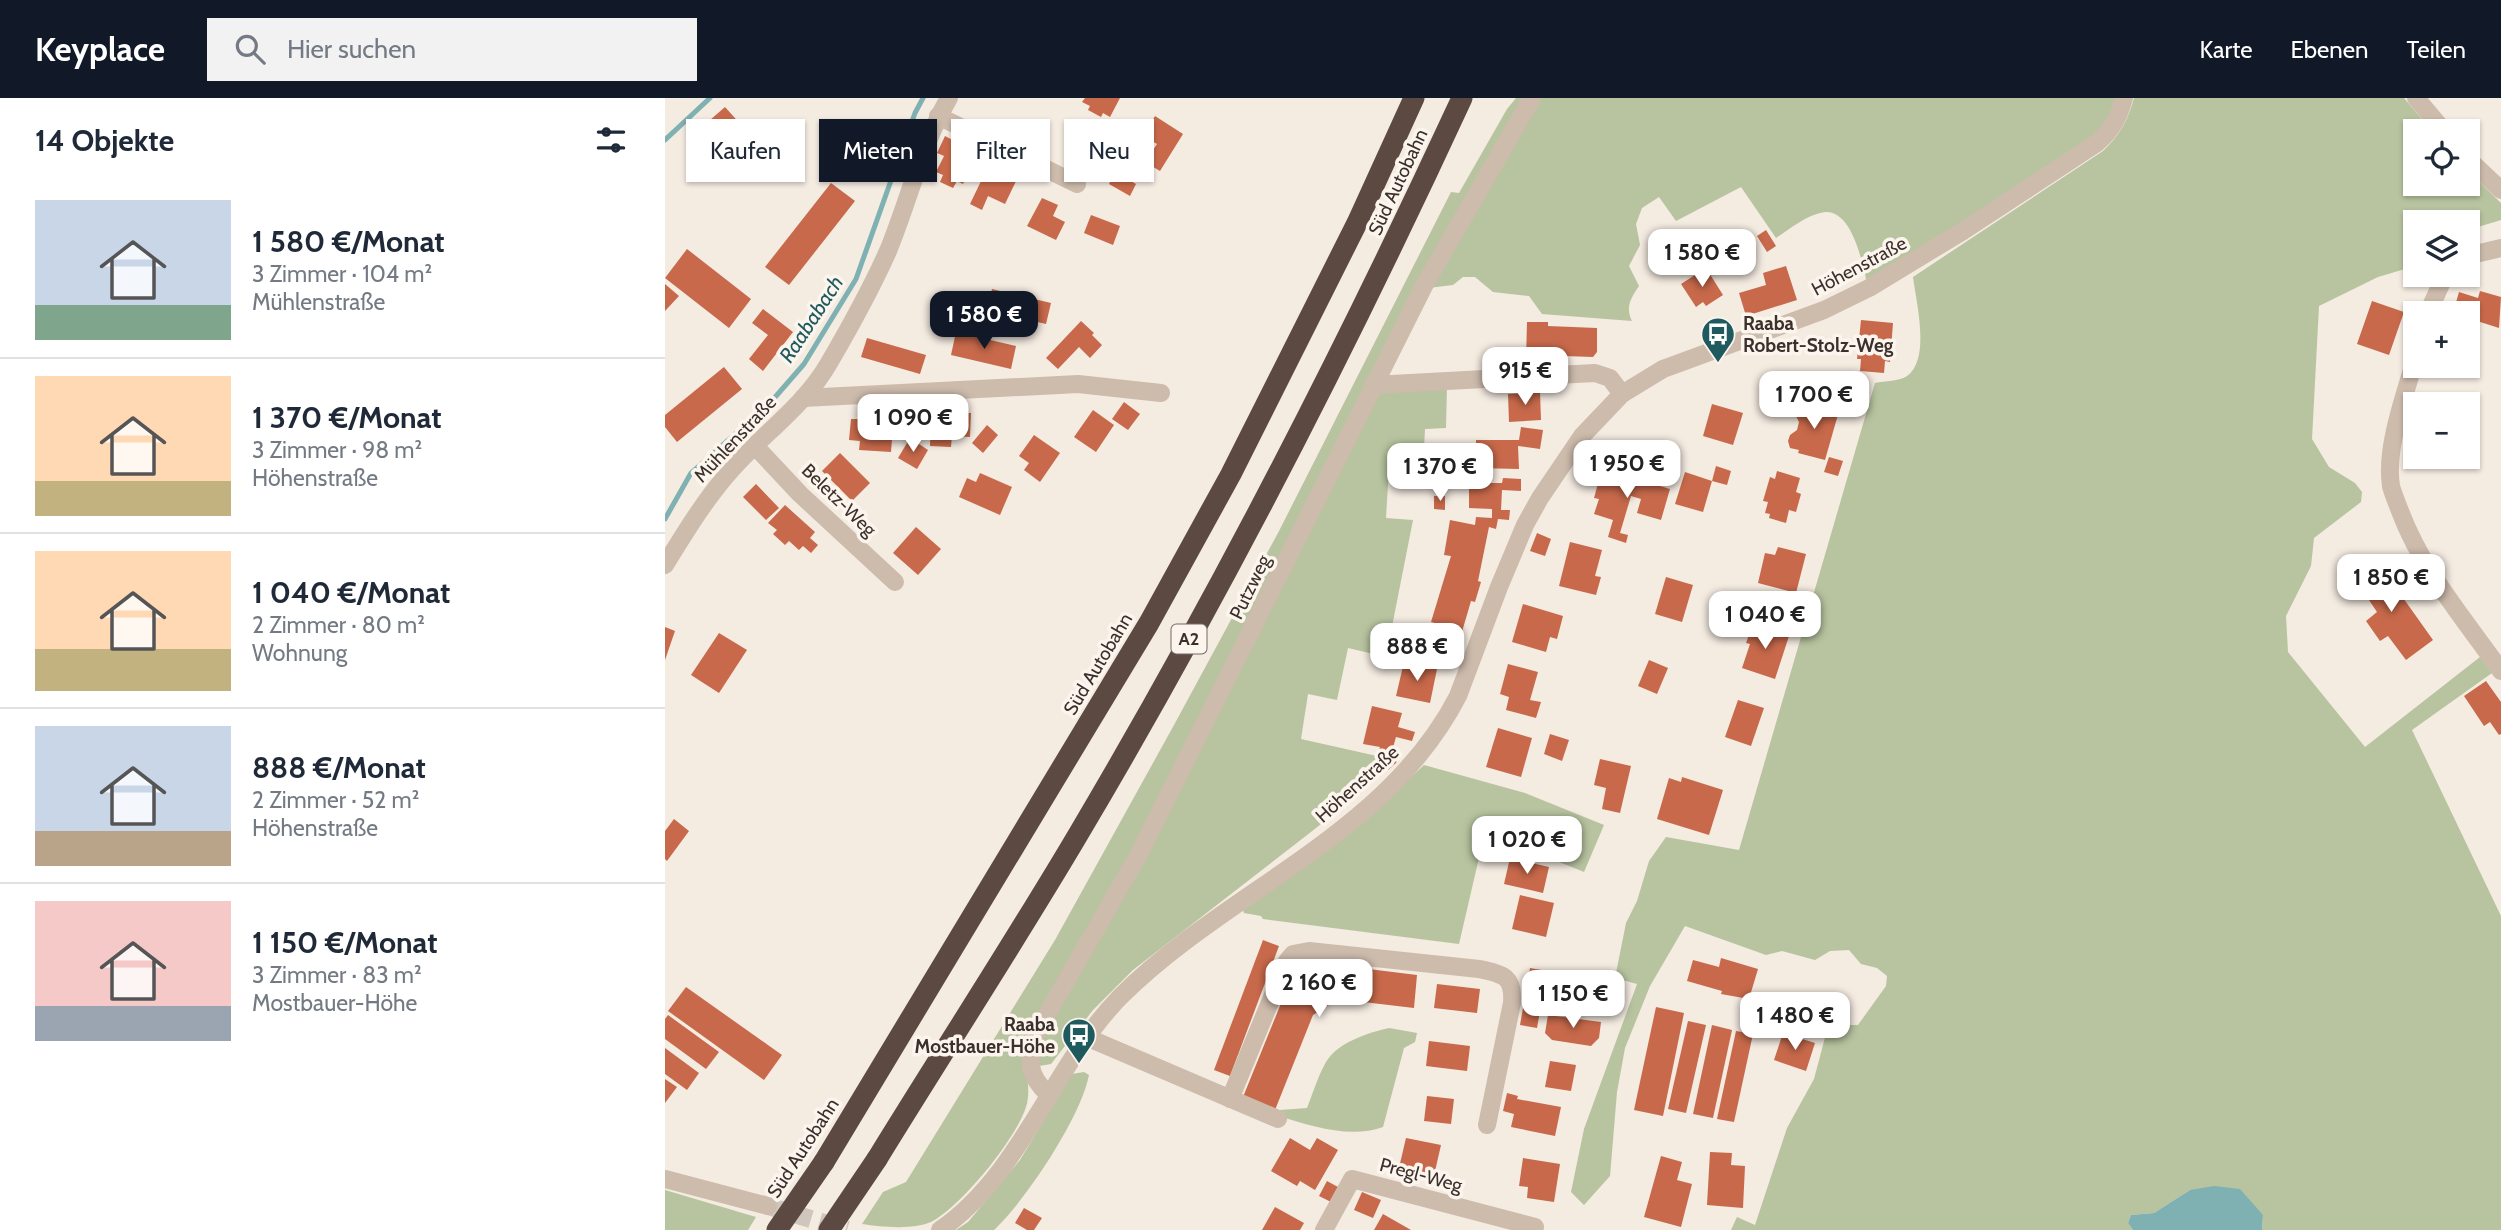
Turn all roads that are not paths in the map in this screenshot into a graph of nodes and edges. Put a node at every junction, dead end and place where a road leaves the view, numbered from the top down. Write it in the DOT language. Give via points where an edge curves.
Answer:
graph roads {
  1 [pos="949,98"];
  2 [pos="1414,98"];
  3 [pos="1462,98"];
  4 [pos="1532,98"];
  5 [pos="2124,98"];
  6 [pos="2416,98"];
  7 [pos="938,116"];
  8 [pos="2434,119"];
  9 [pos="2480,170"];
  10 [pos="1077,184"];
  11 [pos="2501,190"];
  12 [pos="2501,248"];
  13 [pos="2480,253"];
  14 [pos="2410,378"];
  15 [pos="1373,385"];
  16 [pos="1161,393"];
  17 [pos="1622,394"];
  18 [pos="803,397"];
  19 [pos="755,446"];
  20 [pos="665,565"];
  21 [pos="895,582"];
  22 [pos="2501,671"];
  23 [pos="1086,1037"];
  24 [pos="1049,1095"];
  25 [pos="1230,1099"];
  26 [pos="1278,1119"];
  27 [pos="1487,1125"];
  28 [pos="665,1179"];
  29 [pos="768,1206"];
  30 [pos="1535,1227"];
  31 [pos="777,1230"];
  32 [pos="829,1230"];
  33 [pos="940,1230"];
  34 [pos="1324,1230"];
  1 -- 7 [label="street"];
  2 -- 31 [label="highway, Süd Autobahn / A2, bridge" via="1231,474 1149,624 824,1162"];
  3 -- 32 [label="highway, Süd Autobahn / A2, bridge" via="1269,493 1177,662 1079,833"];
  4 -- 15 [label="street, Putzweg"];
  5 -- 17 [label="street, Höhenstraße" via="2116,121 2097,143 1869,288 1824,310 1663,369"];
  6 -- 8 [label="street"];
  7 -- 10 [label="street"];
  7 -- 18 [label="street" via="867,295 827,367"];
  9 -- 11 [label="street"];
  12 -- 13 [label="street"];
  14 -- 22 [label="street" via="2396,430 2391,486 2409,535 2430,572"];
  15 -- 17 [label="street" via="1595,373 1609,378"];
  15 -- 24 [label="street, Putzweg" via="1139,855 1038,1030 1031,1069 1039,1087"];
  16 -- 18 [label="street, Mühlenstraße" via="1078,384"];
  17 -- 23 [label="street, Höhenstraße" via="1582,436 1540,498 1512,554 1458,696 1432,740 1405,773 1356,818 1162,961 1121,997"];
  18 -- 19 [label="street, Mühlenstraße"];
  19 -- 20 [label="street, Mühlenstraße" via="699,510"];
  19 -- 21 [label="street, Beletz-Weg"];
  23 -- 24 [label="street, Höhenstraße"];
  23 -- 25 [label="street"];
  24 -- 33 [label="street, Höhenstraße" via="982,1194"];
  25 -- 26 [label="street"];
  25 -- 27 [label="street" via="1286,961 1293,954 1309,951 1479,969 1509,981 1512,1003"];
  28 -- 29 [label="street"];
  30 -- 34 [label="street, Pregl-Weg" via="1352,1178"];
}
